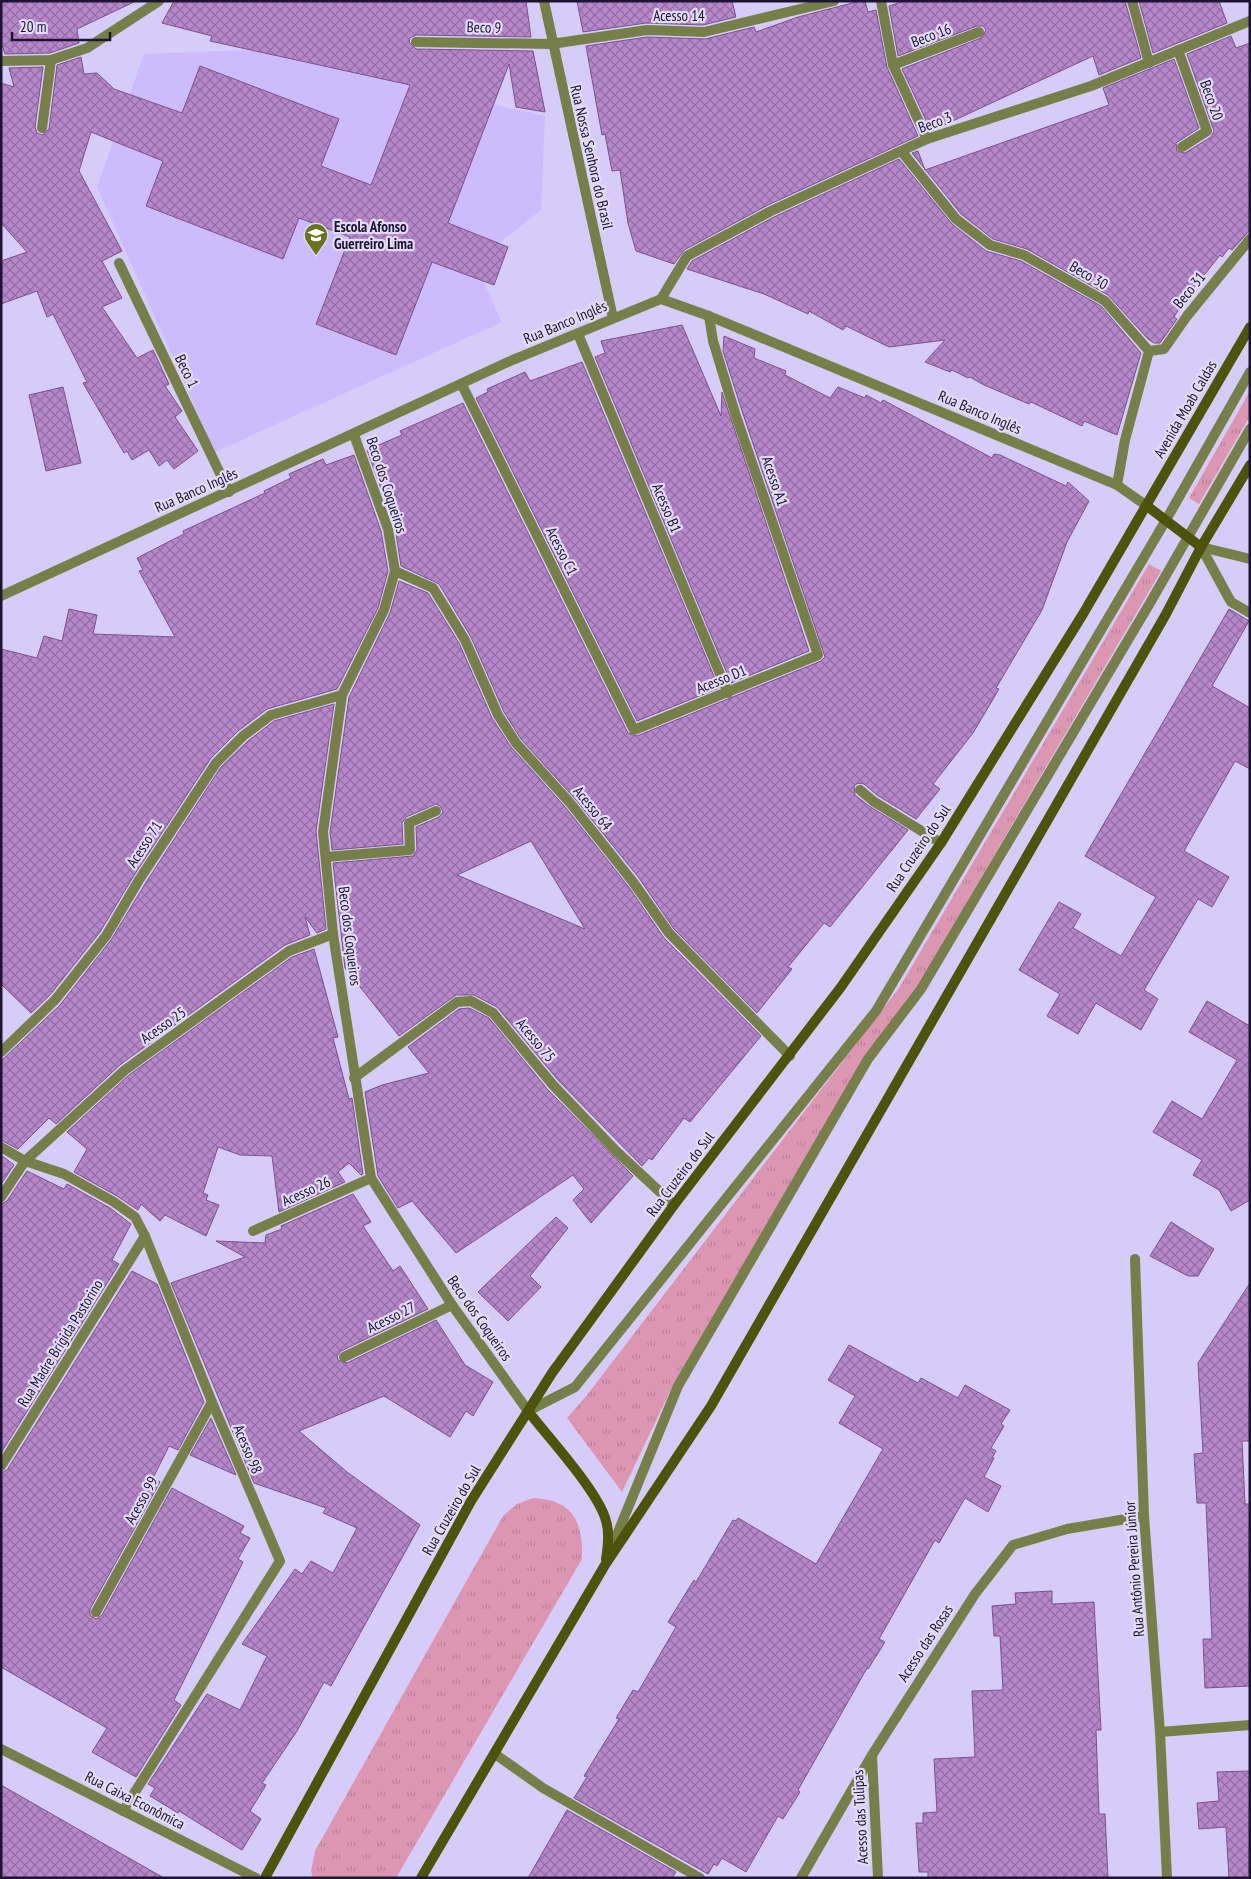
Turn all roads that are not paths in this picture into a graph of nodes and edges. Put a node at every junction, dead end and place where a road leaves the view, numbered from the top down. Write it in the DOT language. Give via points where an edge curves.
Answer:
graph roads {
  1 [pos="159,1"];
  2 [pos="544,1"];
  3 [pos="834,1"];
  4 [pos="881,1"];
  5 [pos="1132,1"];
  6 [pos="145,5"];
  7 [pos="1250,21"];
  8 [pos="979,32"];
  9 [pos="416,42"];
  10 [pos="552,44"];
  11 [pos="1178,50"];
  12 [pos="51,60"];
  13 [pos="1,61"];
  14 [pos="1149,63"];
  15 [pos="893,65"];
  16 [pos="42,128"];
  17 [pos="927,139"];
  18 [pos="1182,147"];
  19 [pos="902,152"];
  20 [pos="1250,240"];
  21 [pos="119,263"];
  22 [pos="661,299"];
  23 [pos="709,316"];
  24 [pos="613,318"];
  25 [pos="1250,327"];
  26 [pos="578,334"];
  27 [pos="1149,351"];
  28 [pos="1250,372"];
  29 [pos="462,385"];
  30 [pos="1250,429"];
  31 [pos="354,435"];
  32 [pos="1250,465"];
  33 [pos="1117,485"];
  34 [pos="229,492"];
  35 [pos="1147,506"];
  36 [pos="1166,520"];
  37 [pos="1188,538"];
  38 [pos="1201,547"];
  39 [pos="1250,559"];
  40 [pos="395,571"];
  41 [pos="1,596"];
  42 [pos="1250,613"];
  43 [pos="818,655"];
  44 [pos="728,693"];
  45 [pos="342,695"];
  46 [pos="634,730"];
  47 [pos="860,790"];
  48 [pos="436,811"];
  49 [pos="941,843"];
  50 [pos="326,857"];
  51 [pos="333,934"];
  52 [pos="1,1052"];
  53 [pos="790,1056"];
  54 [pos="354,1078"];
  55 [pos="1,1147"];
  56 [pos="25,1161"];
  57 [pos="371,1178"];
  58 [pos="1,1197"];
  59 [pos="674,1205"];
  60 [pos="253,1231"];
  61 [pos="145,1236"];
  62 [pos="1135,1259"];
  63 [pos="452,1305"];
  64 [pos="344,1357"];
  65 [pos="212,1402"];
  66 [pos="528,1411"];
  67 [pos="1,1466"];
  68 [pos="1144,1516"];
  69 [pos="605,1565"];
  70 [pos="96,1612"];
  71 [pos="1250,1725"];
  72 [pos="1160,1732"];
  73 [pos="1,1749"];
  74 [pos="495,1754"];
  75 [pos="872,1755"];
  76 [pos="123,1811"];
  77 [pos="256,1878"];
  78 [pos="265,1878"];
  79 [pos="421,1878"];
  80 [pos="700,1878"];
  81 [pos="801,1878"];
  82 [pos="878,1878"];
  83 [pos="1167,1878"];
  1 -- 6 [label="street"];
  2 -- 10 [label="street, Rua Nossa Senhora do Brasil"];
  3 -- 10 [label="street, Acesso 14" via="704,32 647,30"];
  4 -- 15 [label="street, Beco 16"];
  5 -- 14 [label="street"];
  6 -- 12 [label="street" via="87,48"];
  7 -- 11 [label="street, Beco 3"];
  8 -- 15 [label="street, Beco 16"];
  9 -- 10 [label="street, Beco 9"];
  10 -- 24 [label="street, Rua Nossa Senhora do Brasil"];
  11 -- 14 [label="street, Beco 3"];
  11 -- 18 [label="street, Beco 20" via="1207,131"];
  12 -- 13 [label="street"];
  12 -- 16 [label="street"];
  14 -- 17 [label="street, Beco 3" via="1091,86"];
  15 -- 17 [label="street, Beco 16"];
  17 -- 19 [label="street, Beco 3"];
  19 -- 22 [label="street, Beco 3" via="771,211 687,256"];
  19 -- 27 [label="street, Beco 30" via="956,219 990,245 1024,255 1105,301"];
  20 -- 27 [label="street, Beco 31" via="1164,349"];
  21 -- 34 [label="street, Beco 1"];
  22 -- 23 [label="street, Rua Banco Inglês"];
  22 -- 24 [label="street, Rua Banco Inglês"];
  23 -- 33 [label="street, Rua Banco Inglês"];
  23 -- 43 [label="street, Acesso A1" via="734,412"];
  24 -- 26 [label="street, Rua Banco Inglês"];
  25 -- 35 [label="main road, Avenida Moab Caldas"];
  26 -- 29 [label="street, Rua Banco Inglês" via="508,362"];
  26 -- 44 [label="street, Acesso B1"];
  27 -- 33 [label="street" via="1125,440"];
  28 -- 36 [label="street"];
  29 -- 31 [label="street, Rua Banco Inglês"];
  29 -- 46 [label="street, Acesso C1"];
  30 -- 37 [label="street"];
  31 -- 34 [label="street, Rua Banco Inglês"];
  31 -- 40 [label="street, Beco dos Coqueiros" via="388,529"];
  32 -- 38 [label="main road"];
  33 -- 35 [label="street, Rua Banco Inglês"];
  34 -- 41 [label="street, Rua Banco Inglês"];
  35 -- 36 [label="main road"];
  35 -- 49 [label="main road, Rua Cruzeiro do Sul"];
  36 -- 37 [label="main road"];
  36 -- 66 [label="street" via="876,1011 575,1388"];
  37 -- 38 [label="main road"];
  37 -- 69 [label="street" via="921,989 868,1059 678,1386"];
  38 -- 39 [label="street"];
  38 -- 42 [label="street" via="1231,602"];
  38 -- 69 [label="main road" via="1157,631 716,1397"];
  40 -- 45 [label="street, Beco dos Coqueiros" via="384,610"];
  40 -- 53 [label="street, Acesso 64" via="433,588 465,640 498,715 516,743 633,882 669,933"];
  43 -- 44 [label="street, Acesso D1"];
  44 -- 46 [label="street, Acesso D1"];
  45 -- 50 [label="street, Beco dos Coqueiros" via="323,832"];
  45 -- 52 [label="street, Acesso 71" via="271,716 242,736 216,763 106,936 55,1000"];
  47 -- 49 [label="street"];
  48 -- 50 [label="street" via="409,823 410,850"];
  49 -- 53 [label="main road, Rua Cruzeiro do Sul"];
  50 -- 51 [label="street, Beco dos Coqueiros"];
  51 -- 54 [label="street, Beco dos Coqueiros"];
  51 -- 56 [label="street, Acesso 25" via="289,951 125,1070"];
  53 -- 59 [label="main road, Rua Cruzeiro do Sul"];
  54 -- 57 [label="street, Beco dos Coqueiros"];
  54 -- 59 [label="street, Acesso 75" via="457,1002 471,1001 494,1013 553,1085"];
  55 -- 56 [label="street, Acesso 98"];
  56 -- 58 [label="street, Acesso 25"];
  56 -- 61 [label="street, Acesso 98" via="64,1174 114,1202 135,1217"];
  57 -- 60 [label="street, Acesso 26"];
  57 -- 63 [label="street, Beco dos Coqueiros"];
  59 -- 66 [label="main road, Rua Cruzeiro do Sul"];
  61 -- 65 [label="street, Acesso 98"];
  61 -- 67 [label="street, Rua Madre Brígida Pastorino"];
  62 -- 68 [label="street, Rua Antônio Pereira Júnior"];
  63 -- 64 [label="street, Acesso 27"];
  63 -- 66 [label="street, Beco dos Coqueiros"];
  65 -- 70 [label="street, Acesso 99"];
  65 -- 76 [label="street, Acesso 98" via="280,1561"];
  66 -- 69 [label="main road" via="596,1498 606,1520 609,1543"];
  66 -- 78 [label="main road, Rua Cruzeiro do Sul" via="472,1502"];
  68 -- 72 [label="street, Rua Antônio Pereira Júnior"];
  68 -- 75 [label="street, Acesso das Rosas" via="1067,1529 1013,1546 975,1594"];
  69 -- 74 [label="main road"];
  71 -- 72 [label="street"];
  72 -- 83 [label="street, Rua Antônio Pereira Júnior"];
  73 -- 76 [label="street, Rua Caixa Econômica"];
  74 -- 79 [label="main road"];
  74 -- 80 [label="street" via="543,1788"];
  75 -- 81 [label="street, Acesso das Rosas"];
  75 -- 82 [label="street, Acesso das Tulipas"];
  76 -- 77 [label="street, Rua Caixa Econômica"];
}
